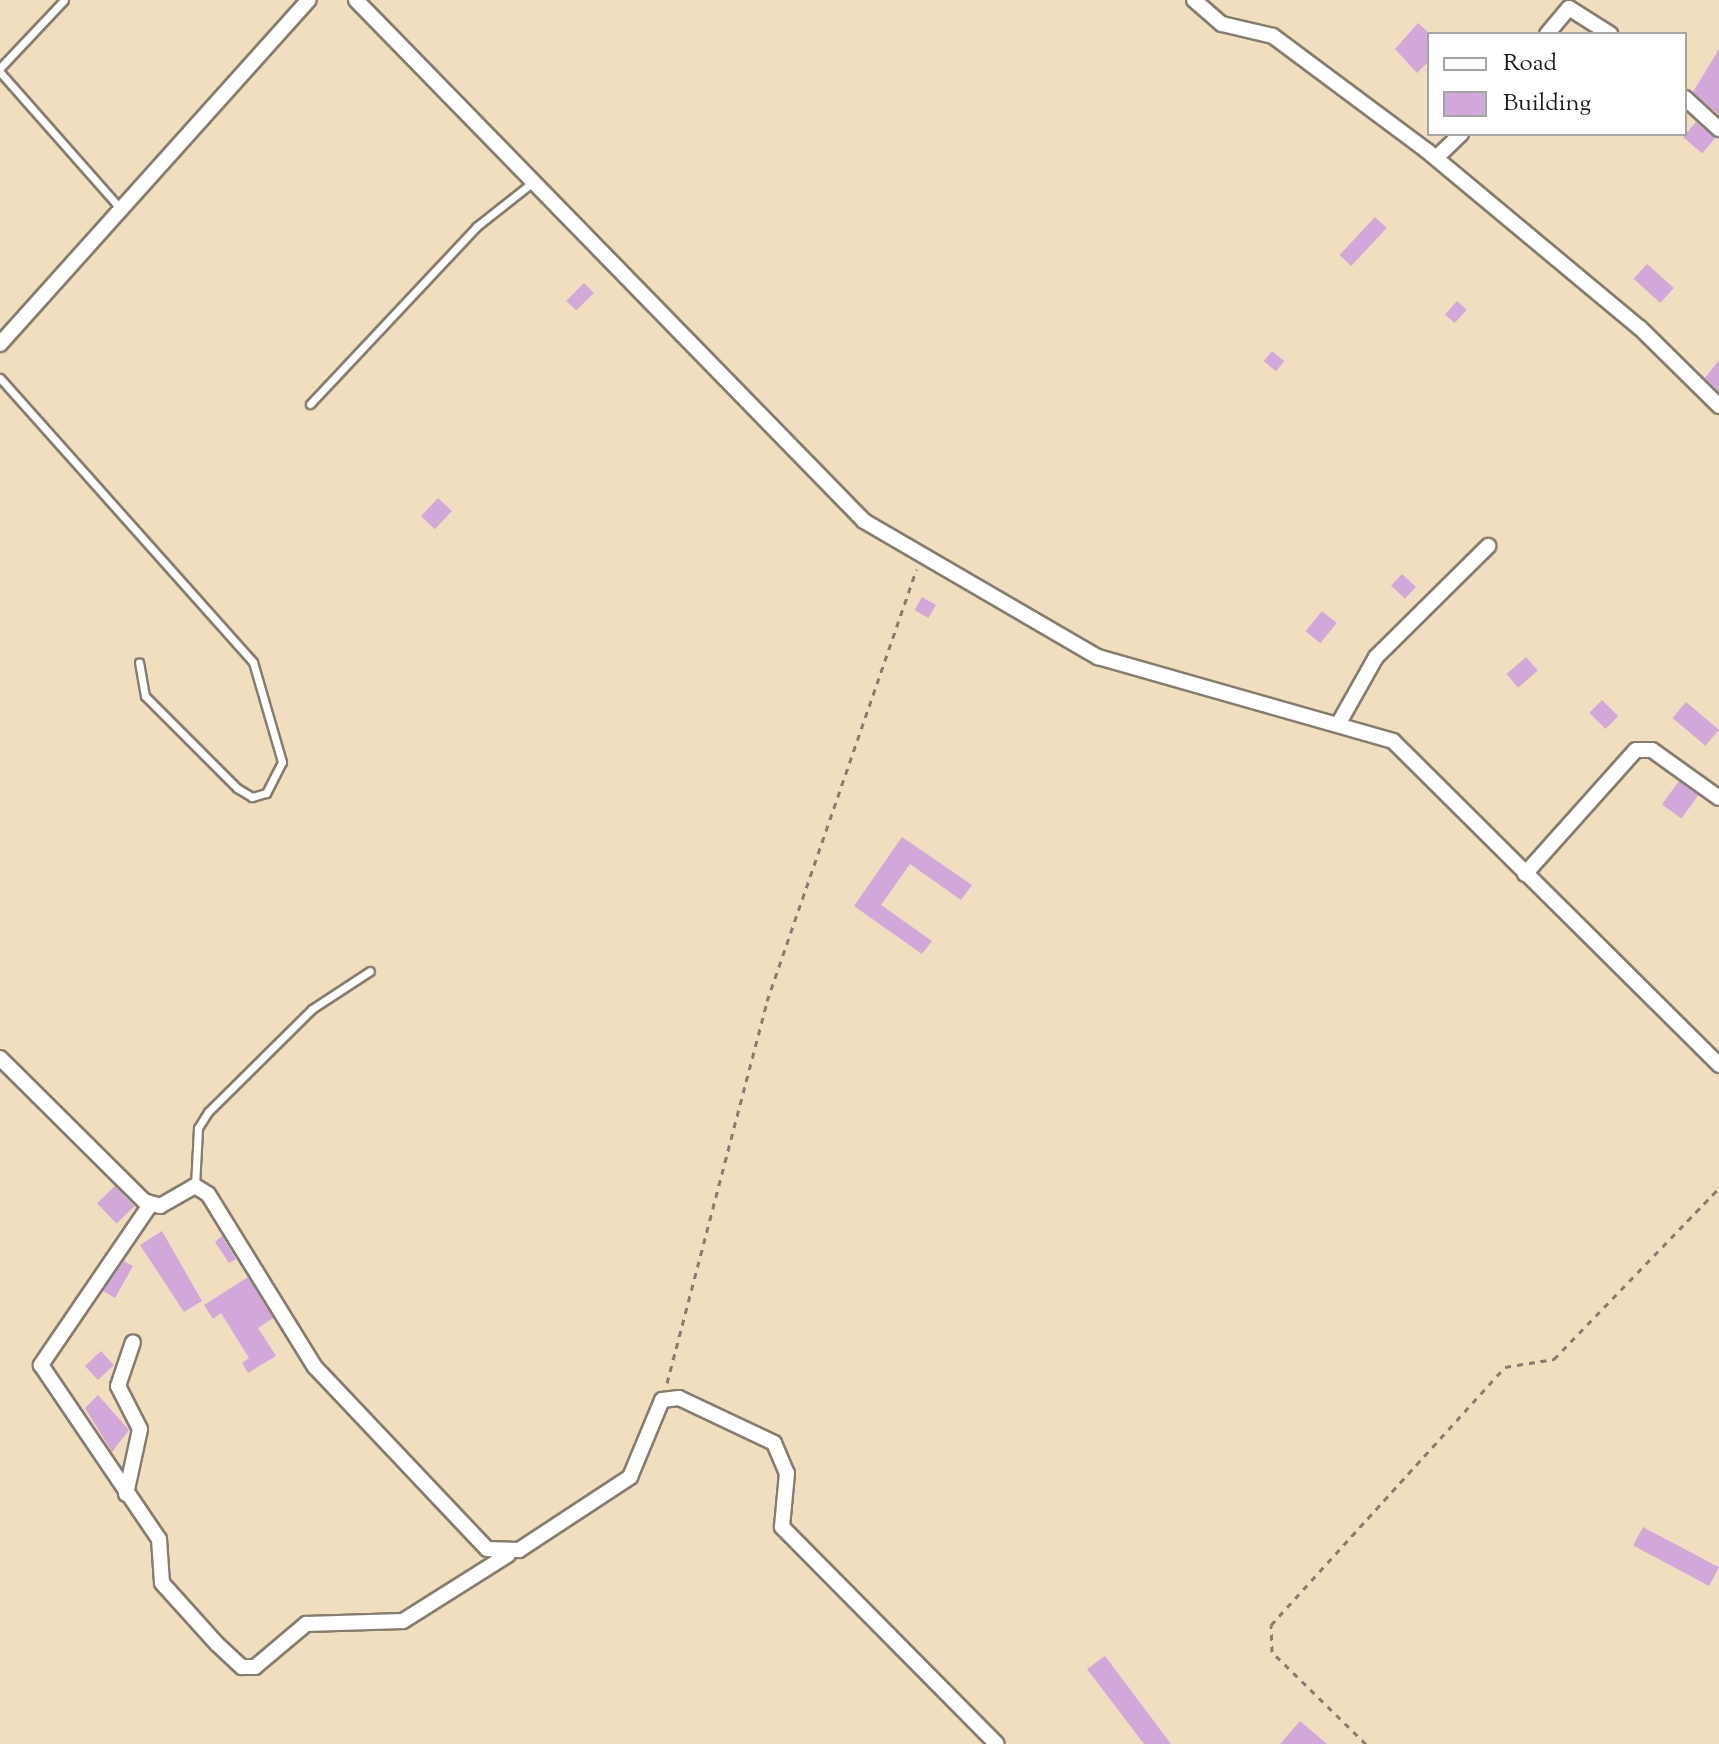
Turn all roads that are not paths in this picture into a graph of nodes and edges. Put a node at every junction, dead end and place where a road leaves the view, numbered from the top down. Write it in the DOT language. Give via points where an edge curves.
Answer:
graph roads {
  1 [pos="64,0"];
  2 [pos="309,0"];
  3 [pos="356,0"];
  4 [pos="1194,0"];
  5 [pos="1565,4"];
  6 [pos="1548,32"];
  7 [pos="1607,32"];
  8 [pos="0,70"];
  9 [pos="1687,100"];
  10 [pos="1719,129"];
  11 [pos="1459,136"];
  12 [pos="1436,158"];
  13 [pos="533,182"];
  14 [pos="120,208"];
  15 [pos="0,344"];
  16 [pos="0,378"];
  17 [pos="310,404"];
  18 [pos="1719,406"];
  19 [pos="1488,546"];
  20 [pos="139,663"];
  21 [pos="1340,721"];
  22 [pos="1719,798"];
  23 [pos="1525,874"];
  24 [pos="370,971"];
  25 [pos="0,1058"];
  26 [pos="1719,1065"];
  27 [pos="195,1186"];
  28 [pos="150,1205"];
  29 [pos="133,1342"];
  30 [pos="126,1494"];
  31 [pos="509,1555"];
  32 [pos="997,1744"];
  1 -- 8 [label="lane"];
  2 -- 14 [label="street"];
  3 -- 13 [label="street"];
  4 -- 12 [label="street" via="1222,24 1273,36"];
  5 -- 6 [label="street"];
  5 -- 7 [label="street"];
  8 -- 14 [label="lane"];
  9 -- 10 [label="street"];
  11 -- 12 [label="street"];
  12 -- 18 [label="street" via="1640,328"];
  13 -- 17 [label="lane" via="476,227"];
  13 -- 21 [label="street" via="833,495 921,558 1098,657 1197,690"];
  14 -- 15 [label="street"];
  16 -- 20 [label="lane" via="253,662 282,762 266,793 252,797 237,788 145,696"];
  19 -- 21 [label="street" via="1376,657"];
  21 -- 23 [label="street" via="1393,741 1420,761"];
  22 -- 23 [label="street" via="1661,755 1636,750"];
  23 -- 26 [label="street"];
  24 -- 27 [label="lane" via="312,1009 208,1112 198,1128"];
  25 -- 28 [label="street"];
  27 -- 28 [label="street"];
  27 -- 31 [label="street" via="208,1194 315,1367 472,1536"];
  28 -- 30 [label="street" via="41,1365"];
  29 -- 30 [label="street" via="118,1386 140,1429"];
  30 -- 31 [label="street" via="159,1539 162,1583 249,1668 306,1624 403,1621"];
  31 -- 32 [label="street" via="637,1470 666,1396 774,1443 787,1473 782,1527"];
}
